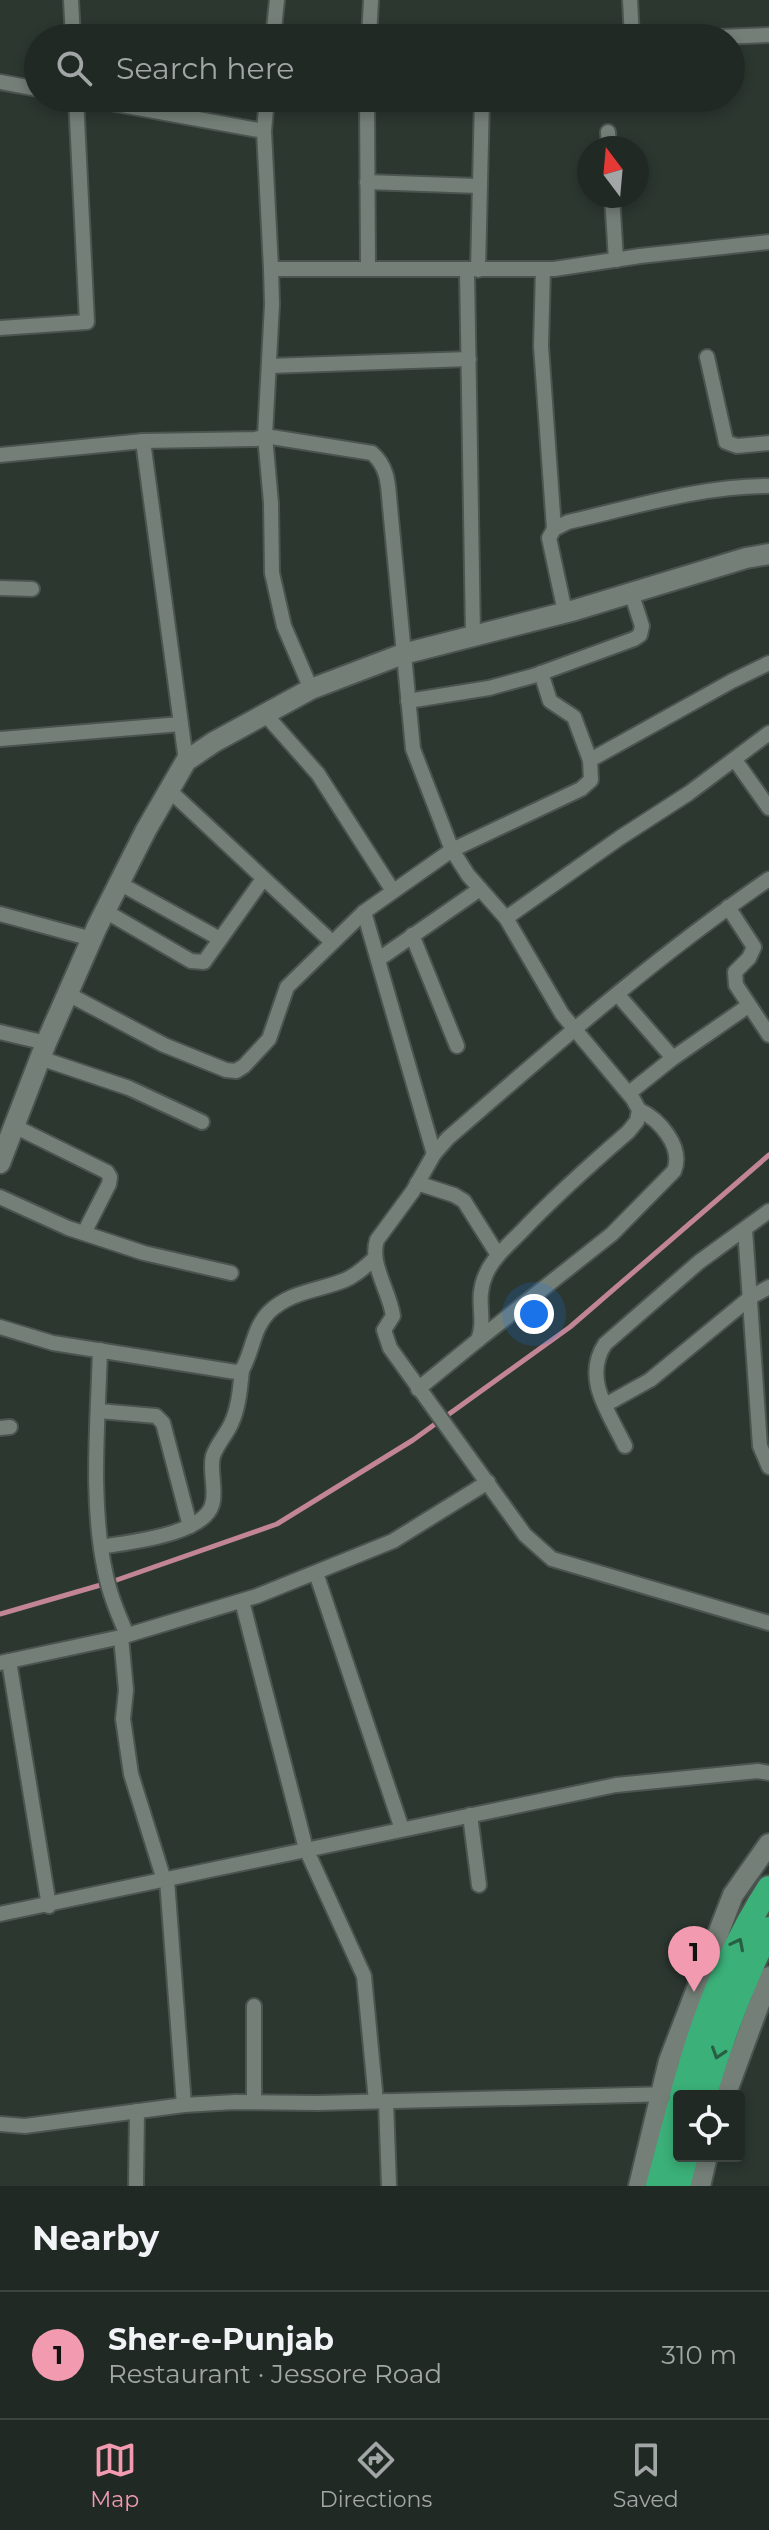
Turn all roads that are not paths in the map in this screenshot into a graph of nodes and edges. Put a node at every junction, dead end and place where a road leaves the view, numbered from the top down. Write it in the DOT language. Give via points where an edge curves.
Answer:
graph roads {
  1 [pos="71,0"];
  2 [pos="277,0"];
  3 [pos="371,0"];
  4 [pos="630,0"];
  5 [pos="72,24"];
  6 [pos="274,24"];
  7 [pos="370,24"];
  8 [pos="631,24"];
  9 [pos="769,35"];
  10 [pos="745,36"];
  11 [pos="0,82"];
  12 [pos="24,86"];
  13 [pos="77,112"];
  14 [pos="160,112"];
  15 [pos="266,112"];
  16 [pos="367,112"];
  17 [pos="482,112"];
  18 [pos="264,131"];
  19 [pos="608,132"];
  20 [pos="608,136"];
  21 [pos="367,182"];
  22 [pos="479,186"];
  23 [pos="613,208"];
  24 [pos="769,242"];
  25 [pos="616,260"];
  26 [pos="271,269"];
  27 [pos="368,269"];
  28 [pos="543,269"];
  29 [pos="473,270"];
  30 [pos="0,328"];
  31 [pos="707,357"];
  32 [pos="469,359"];
  33 [pos="269,366"];
  34 [pos="265,436"];
  35 [pos="143,441"];
  36 [pos="769,443"];
  37 [pos="0,455"];
  38 [pos="769,486"];
  39 [pos="554,529"];
  40 [pos="769,554"];
  41 [pos="0,588"];
  42 [pos="32,589"];
  43 [pos="631,592"];
  44 [pos="565,612"];
  45 [pos="473,636"];
  46 [pos="403,654"];
  47 [pos="769,663"];
  48 [pos="541,673"];
  49 [pos="311,689"];
  50 [pos="408,701"];
  51 [pos="265,714"];
  52 [pos="181,724"];
  53 [pos="769,733"];
  54 [pos="0,739"];
  55 [pos="590,760"];
  56 [pos="735,760"];
  57 [pos="186,761"];
  58 [pos="169,790"];
  59 [pos="769,808"];
  60 [pos="452,850"];
  61 [pos="263,879"];
  62 [pos="769,879"];
  63 [pos="119,883"];
  64 [pos="480,889"];
  65 [pos="393,891"];
  66 [pos="728,907"];
  67 [pos="105,911"];
  68 [pos="364,912"];
  69 [pos="0,914"];
  70 [pos="506,918"];
  71 [pos="412,935"];
  72 [pos="92,939"];
  73 [pos="220,939"];
  74 [pos="332,942"];
  75 [pos="379,959"];
  76 [pos="68,994"];
  77 [pos="618,995"];
  78 [pos="748,1006"];
  79 [pos="575,1031"];
  80 [pos="0,1032"];
  81 [pos="769,1035"];
  82 [pos="457,1046"];
  83 [pos="43,1050"];
  84 [pos="673,1058"];
  85 [pos="629,1093"];
  86 [pos="639,1110"];
  87 [pos="202,1122"];
  88 [pos="14,1126"];
  89 [pos="434,1154"];
  90 [pos="0,1163"];
  91 [pos="417,1183"];
  92 [pos="0,1197"];
  93 [pos="769,1211"];
  94 [pos="745,1229"];
  95 [pos="84,1233"];
  96 [pos="498,1255"];
  97 [pos="375,1258"];
  98 [pos="231,1273"];
  99 [pos="769,1287"];
  100 [pos="751,1297"];
  101 [pos="0,1327"];
  102 [pos="478,1340"];
  103 [pos="100,1350"];
  104 [pos="762,1354"];
  105 [pos="242,1370"];
  106 [pos="418,1389"];
  107 [pos="605,1405"];
  108 [pos="99,1411"];
  109 [pos="764,1421"];
  110 [pos="625,1446"];
  111 [pos="768,1463"];
  112 [pos="488,1482"];
  113 [pos="190,1526"];
  114 [pos="101,1547"];
  115 [pos="316,1573"];
  116 [pos="242,1601"];
  117 [pos="769,1623"];
  118 [pos="124,1636"];
  119 [pos="4,1662"];
  120 [pos="769,1773"];
  121 [pos="470,1815"];
  122 [pos="402,1829"];
  123 [pos="769,1844"];
  124 [pos="306,1849"];
  125 [pos="166,1880"];
  126 [pos="479,1885"];
  127 [pos="769,1888"];
  128 [pos="49,1906"];
  129 [pos="0,1914"];
  130 [pos="769,1929"];
  131 [pos="769,1977"];
  132 [pos="254,2006"];
  133 [pos="679,2090"];
  134 [pos="684,2090"];
  135 [pos="687,2090"];
  136 [pos="727,2090"];
  137 [pos="673,2098"];
  138 [pos="381,2101"];
  139 [pos="254,2102"];
  140 [pos="184,2105"];
  141 [pos="137,2111"];
  142 [pos="673,2116"];
  143 [pos="0,2124"];
  144 [pos="673,2131"];
  145 [pos="684,2162"];
  146 [pos="706,2162"];
  147 [pos="136,2186"];
  148 [pos="389,2186"];
  149 [pos="639,2186"];
  150 [pos="658,2186"];
  151 [pos="678,2186"];
  152 [pos="700,2186"];
  1 -- 5 [label="street"];
  2 -- 6 [label="street"];
  3 -- 7 [label="street"];
  4 -- 8 [label="street"];
  9 -- 10 [label="street"];
  11 -- 12 [label="street"];
  13 -- 30 [label="street" via="87,322"];
  14 -- 18 [label="street"];
  15 -- 18 [label="street"];
  16 -- 21 [label="street"];
  17 -- 22 [label="street"];
  18 -- 26 [label="street"];
  19 -- 20 [label="street"];
  21 -- 22 [label="street"];
  21 -- 27 [label="street"];
  22 -- 29 [label="street"];
  23 -- 25 [label="street"];
  24 -- 25 [label="street"];
  25 -- 28 [label="street"];
  26 -- 27 [label="street"];
  26 -- 33 [label="street"];
  27 -- 29 [label="street"];
  28 -- 29 [label="street"];
  28 -- 39 [label="street" via="541,346"];
  29 -- 32 [label="street"];
  31 -- 36 [label="street" via="726,442"];
  32 -- 33 [label="street"];
  32 -- 45 [label="street"];
  33 -- 34 [label="street"];
  34 -- 35 [label="street"];
  34 -- 46 [label="street" via="372,453 380,460 388,484"];
  34 -- 49 [label="street" via="272,573 284,626"];
  35 -- 37 [label="street"];
  35 -- 52 [label="street"];
  38 -- 39 [label="street" via="697,492"];
  39 -- 44 [label="street" via="549,538"];
  40 -- 43 [label="street"];
  41 -- 42 [label="street"];
  43 -- 44 [label="street"];
  43 -- 48 [label="street" via="640,635"];
  44 -- 45 [label="street"];
  45 -- 46 [label="street"];
  46 -- 49 [label="street"];
  46 -- 50 [label="street"];
  47 -- 55 [label="street"];
  48 -- 50 [label="street"];
  48 -- 55 [label="street" via="550,701 574,717"];
  49 -- 51 [label="street"];
  50 -- 60 [label="street" via="413,749"];
  51 -- 57 [label="street"];
  51 -- 65 [label="street" via="318,774"];
  52 -- 54 [label="street"];
  52 -- 57 [label="street"];
  53 -- 56 [label="street"];
  55 -- 60 [label="street" via="591,780 581,789"];
  56 -- 59 [label="street"];
  56 -- 70 [label="street"];
  57 -- 58 [label="street"];
  58 -- 61 [label="street"];
  58 -- 63 [label="street"];
  60 -- 64 [label="street"];
  60 -- 65 [label="street"];
  61 -- 73 [label="street"];
  61 -- 74 [label="street"];
  62 -- 66 [label="street"];
  63 -- 67 [label="street"];
  63 -- 73 [label="street"];
  64 -- 70 [label="street"];
  64 -- 71 [label="street"];
  65 -- 68 [label="street"];
  66 -- 77 [label="street"];
  66 -- 78 [label="street" via="754,947 734,978"];
  67 -- 72 [label="street"];
  67 -- 73 [label="street" via="198,962 204,962"];
  68 -- 74 [label="street"];
  68 -- 75 [label="street"];
  69 -- 72 [label="street"];
  70 -- 79 [label="street"];
  71 -- 75 [label="street"];
  71 -- 82 [label="street"];
  72 -- 76 [label="street"];
  74 -- 76 [label="street" via="287,987 269,1039 236,1071 164,1045"];
  75 -- 89 [label="street"];
  76 -- 83 [label="street"];
  77 -- 79 [label="street"];
  77 -- 84 [label="street"];
  78 -- 81 [label="street"];
  78 -- 84 [label="street"];
  79 -- 85 [label="street"];
  79 -- 89 [label="street"];
  80 -- 83 [label="street"];
  83 -- 87 [label="street"];
  83 -- 88 [label="street"];
  84 -- 85 [label="street"];
  85 -- 86 [label="street"];
  86 -- 96 [label="street" via="628,1132"];
  86 -- 102 [label="street" via="664,1130 673,1146 674,1171 612,1234"];
  88 -- 90 [label="street"];
  88 -- 95 [label="street" via="107,1172 109,1184"];
  89 -- 91 [label="street"];
  91 -- 96 [label="street" via="464,1201"];
  91 -- 97 [label="street" via="377,1240"];
  92 -- 95 [label="street"];
  93 -- 94 [label="street"];
  94 -- 100 [label="street"];
  94 -- 107 [label="street" via="605,1344 595,1370"];
  95 -- 98 [label="street"];
  96 -- 102 [label="street" via="481,1287"];
  97 -- 105 [label="street" via="344,1281 305,1291 269,1313 256,1331"];
  97 -- 106 [label="street" via="393,1316 385,1337"];
  99 -- 100 [label="street"];
  100 -- 104 [label="street"];
  100 -- 107 [label="street" via="650,1380"];
  101 -- 103 [label="street"];
  102 -- 106 [label="street"];
  103 -- 105 [label="street" via="226,1372"];
  103 -- 108 [label="street"];
  104 -- 109 [label="street"];
  105 -- 113 [label="street" via="231,1425 214,1454 213,1504 206,1517"];
  106 -- 112 [label="street"];
  107 -- 110 [label="street"];
  108 -- 113 [label="street" via="156,1416 163,1423"];
  108 -- 114 [label="street"];
  109 -- 111 [label="street" via="760,1446"];
  112 -- 115 [label="street" via="393,1541"];
  112 -- 117 [label="street" via="525,1535 552,1559"];
  113 -- 114 [label="street"];
  114 -- 118 [label="street"];
  115 -- 116 [label="street"];
  115 -- 122 [label="street"];
  116 -- 118 [label="street"];
  116 -- 124 [label="street"];
  118 -- 119 [label="street"];
  118 -- 125 [label="street" via="128,1760"];
  119 -- 128 [label="street"];
  120 -- 121 [label="street" via="616,1785"];
  121 -- 122 [label="street"];
  121 -- 126 [label="street"];
  122 -- 124 [label="street"];
  123 -- 133 [label="street" via="733,1895 669,2061"];
  124 -- 125 [label="street"];
  124 -- 138 [label="street" via="364,1976"];
  125 -- 128 [label="street"];
  125 -- 140 [label="street"];
  134 -- 127 [label="highway, one-way" via="706,2015"];
  128 -- 129 [label="street"];
  130 -- 135 [label="highway, one-way" via="725,2031"];
  131 -- 136 [label="street"];
  132 -- 139 [label="street"];
  137 -- 138 [label="street"];
  138 -- 139 [label="street"];
  138 -- 148 [label="street"];
  139 -- 140 [label="street"];
  140 -- 141 [label="street"];
  141 -- 143 [label="street" via="25,2126"];
  141 -- 147 [label="street"];
  142 -- 149 [label="street"];
  144 -- 150 [label="highway"];
  145 -- 151 [label="highway"];
  146 -- 152 [label="street"];
}
